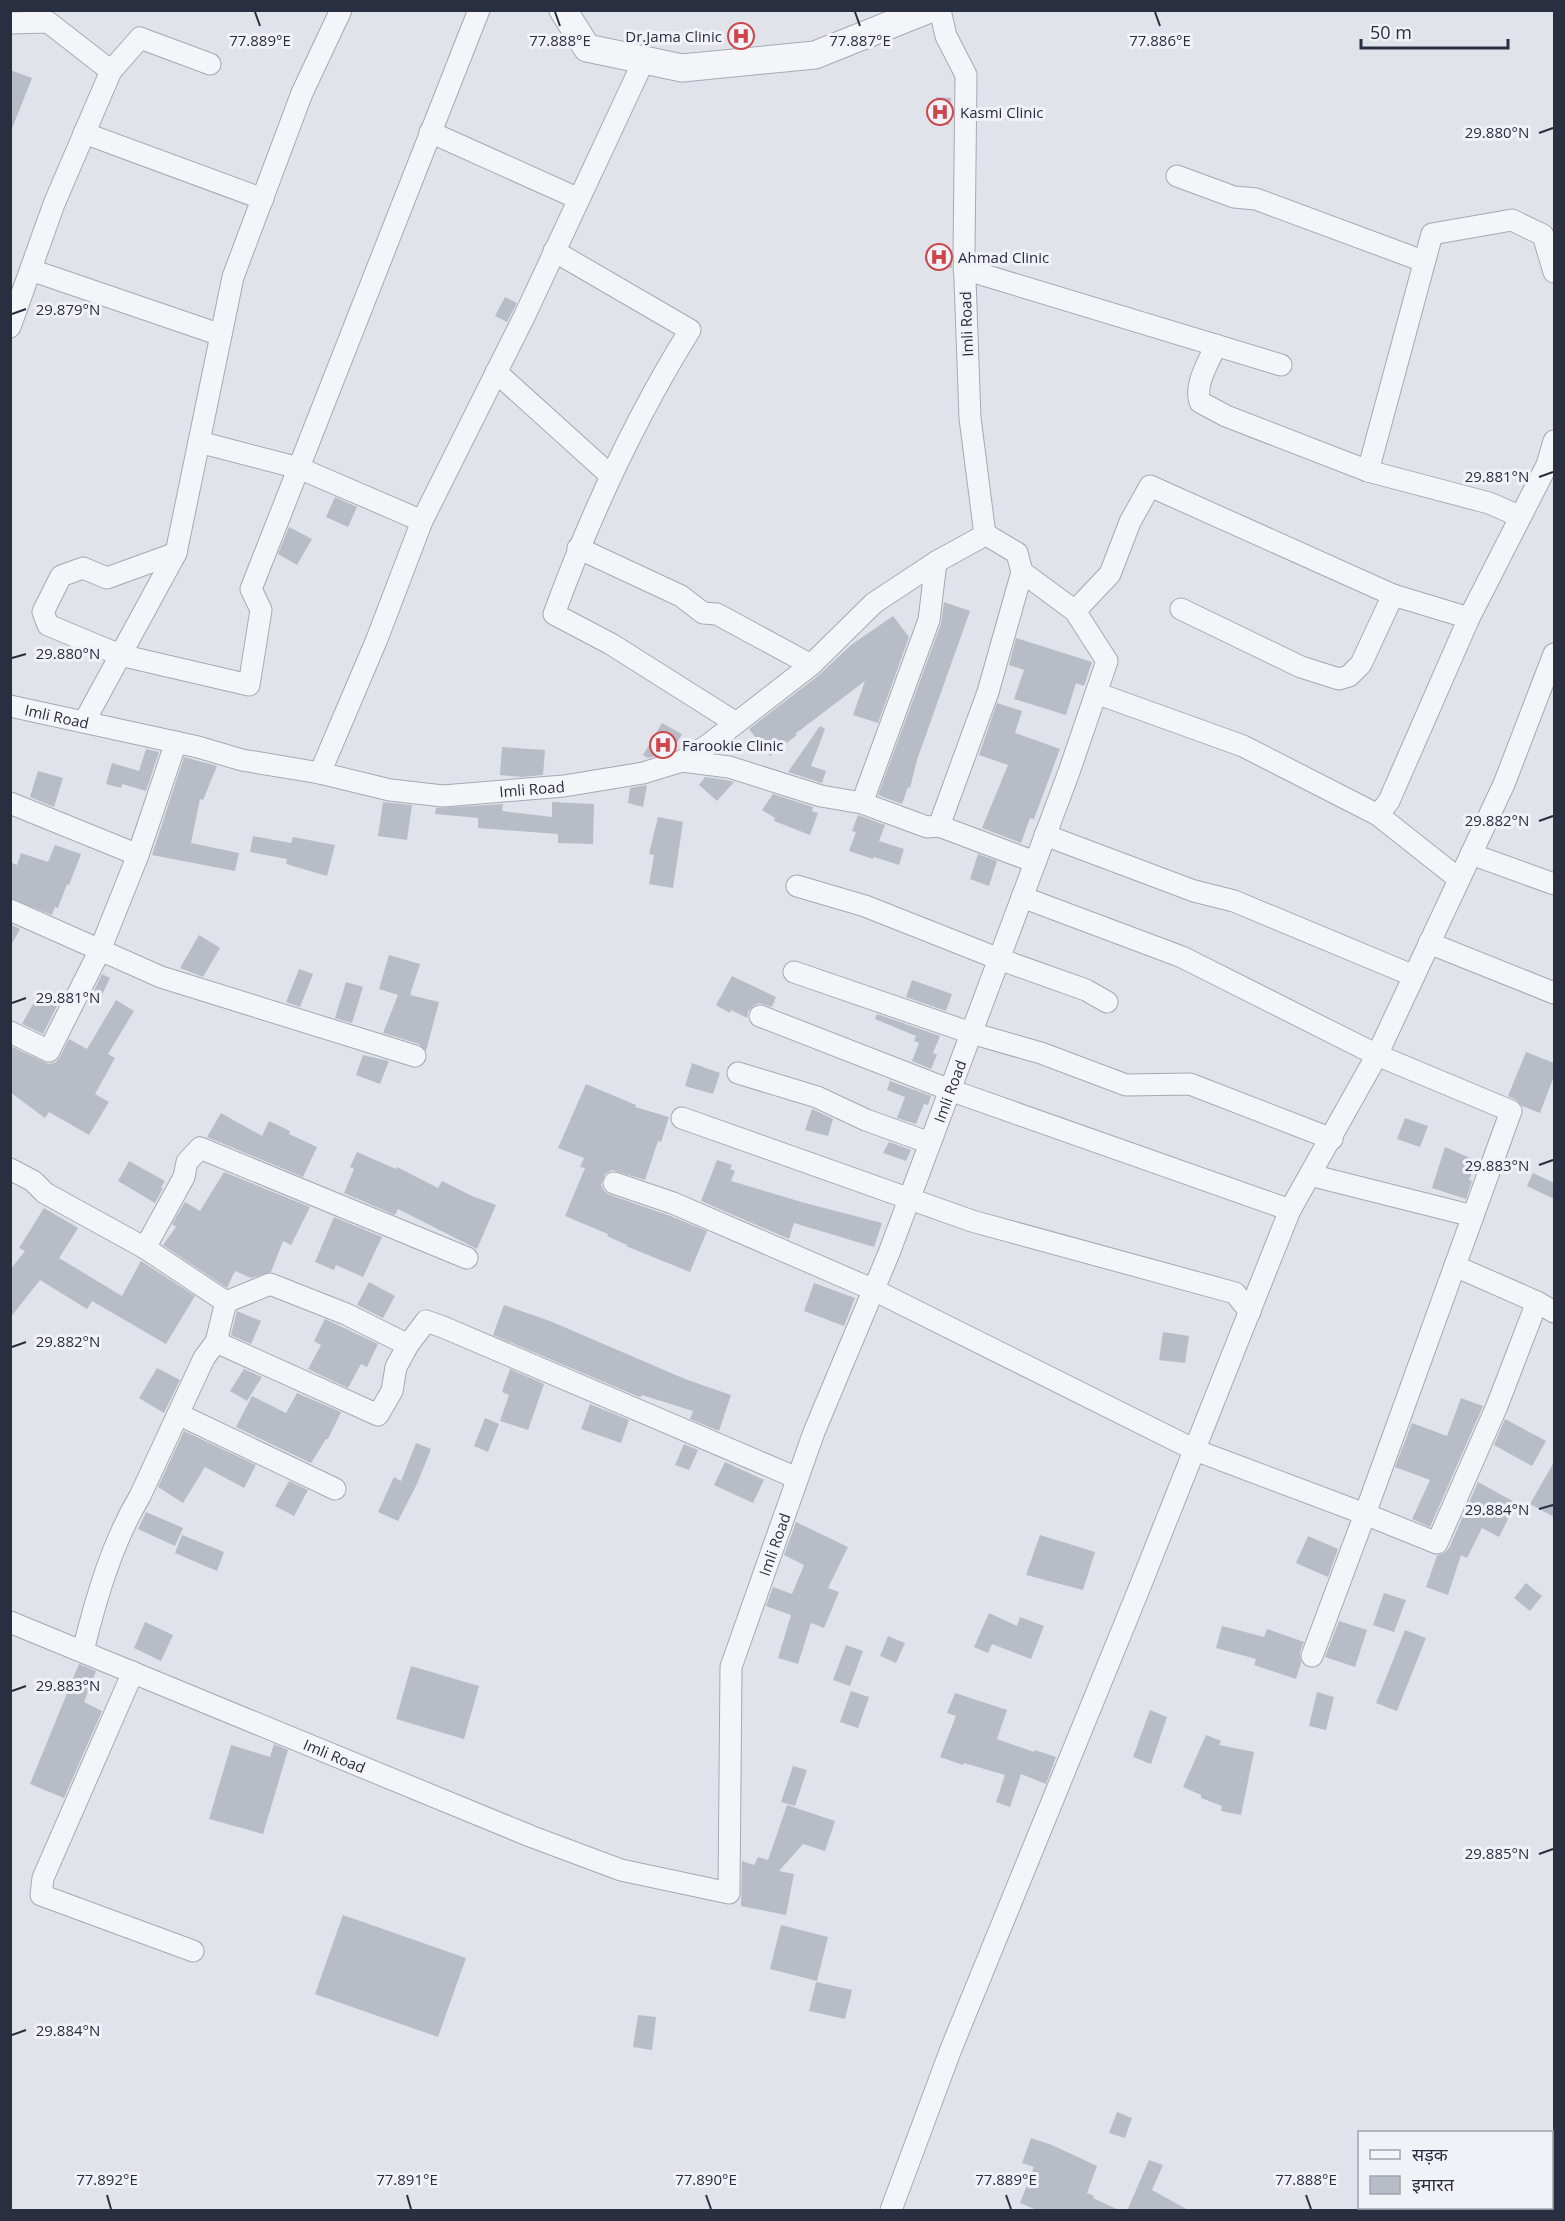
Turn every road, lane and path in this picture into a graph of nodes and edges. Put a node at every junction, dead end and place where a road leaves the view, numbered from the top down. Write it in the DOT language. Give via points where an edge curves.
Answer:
graph roads {
  1 [pos="341,10"];
  2 [pos="479,10"];
  3 [pos="563,10"];
  4 [pos="927,10"];
  5 [pos="940,10"];
  6 [pos="14,20"];
  7 [pos="644,60"];
  8 [pos="210,64"];
  9 [pos="111,71"];
  10 [pos="430,132"];
  11 [pos="84,133"];
  12 [pos="1177,176"];
  13 [pos="262,199"];
  14 [pos="579,199"];
  15 [pos="554,251"];
  16 [pos="1424,261"];
  17 [pos="964,269"];
  18 [pos="31,270"];
  19 [pos="1554,272"];
  20 [pos="10,327"];
  21 [pos="221,335"];
  22 [pos="1216,345"];
  23 [pos="1281,365"];
  24 [pos="496,372"];
  25 [pos="1554,441"];
  26 [pos="199,442"];
  27 [pos="299,468"];
  28 [pos="1368,471"];
  29 [pos="610,475"];
  30 [pos="1519,516"];
  31 [pos="422,521"];
  32 [pos="985,534"];
  33 [pos="578,548"];
  34 [pos="176,553"];
  35 [pos="936,562"];
  36 [pos="1022,572"];
  37 [pos="1393,595"];
  38 [pos="1181,609"];
  39 [pos="1075,611"];
  40 [pos="1469,618"];
  41 [pos="1554,654"];
  42 [pos="120,655"];
  43 [pos="811,665"];
  44 [pos="1096,693"];
  45 [pos="1545,704"];
  46 [pos="10,706"];
  47 [pos="84,722"];
  48 [pos="736,723"];
  49 [pos="176,742"];
  50 [pos="682,761"];
  51 [pos="320,773"];
  52 [pos="10,803"];
  53 [pos="862,803"];
  54 [pos="1378,815"];
  55 [pos="939,826"];
  56 [pos="1045,835"];
  57 [pos="1471,854"];
  58 [pos="138,855"];
  59 [pos="1035,862"];
  60 [pos="1459,879"];
  61 [pos="1554,884"];
  62 [pos="797,886"];
  63 [pos="1022,897"];
  64 [pos="10,910"];
  65 [pos="1429,943"];
  66 [pos="100,950"];
  67 [pos="999,959"];
  68 [pos="794,972"];
  69 [pos="1414,976"];
  70 [pos="1554,993"];
  71 [pos="1107,1002"];
  72 [pos="760,1016"];
  73 [pos="10,1032"];
  74 [pos="971,1033"];
  75 [pos="1377,1055"];
  76 [pos="415,1056"];
  77 [pos="738,1073"];
  78 [pos="950,1090"];
  79 [pos="682,1118"];
  80 [pos="1331,1139"];
  81 [pos="930,1143"];
  82 [pos="10,1168"];
  83 [pos="1310,1175"];
  84 [pos="614,1183"];
  85 [pos="909,1200"];
  86 [pos="1290,1210"];
  87 [pos="1473,1216"];
  88 [pos="145,1248"];
  89 [pos="467,1258"];
  90 [pos="1455,1266"];
  91 [pos="873,1290"];
  92 [pos="226,1302"];
  93 [pos="1546,1307"];
  94 [pos="1250,1312"];
  95 [pos="216,1342"];
  96 [pos="408,1345"];
  97 [pos="178,1414"];
  98 [pos="1195,1450"];
  99 [pos="798,1478"];
  100 [pos="335,1489"];
  101 [pos="1365,1514"];
  102 [pos="10,1622"];
  103 [pos="83,1651"];
  104 [pos="1312,1656"];
  105 [pos="133,1672"];
  106 [pos="194,1951"];
  107 [pos="891,2211"];
  1 -- 13 [label="street" via="302,93"];
  2 -- 10 [label="street"];
  3 -- 7 [label="street" via="587,48"];
  4 -- 7 [label="street" via="815,55 682,68"];
  5 -- 17 [label="street, Imli Road" via="946,36 966,75"];
  6 -- 9 [label="street" via="48,22"];
  7 -- 14 [label="street"];
  8 -- 9 [label="street" via="140,38"];
  9 -- 11 [label="street"];
  10 -- 14 [label="street"];
  10 -- 27 [label="street"];
  11 -- 13 [label="street"];
  11 -- 18 [label="street"];
  12 -- 16 [label="street" via="1234,197 1256,199"];
  13 -- 21 [label="street" via="233,277"];
  14 -- 15 [label="street"];
  15 -- 24 [label="street"];
  15 -- 29 [label="street" via="690,330"];
  16 -- 19 [label="street" via="1432,234 1512,220 1543,234"];
  16 -- 28 [label="street"];
  17 -- 22 [label="street"];
  17 -- 32 [label="street, Imli Road" via="970,418"];
  18 -- 20 [label="street"];
  18 -- 21 [label="street"];
  21 -- 26 [label="street"];
  22 -- 23 [label="street"];
  22 -- 28 [label="street" via="1200,383 1200,402 1226,416"];
  24 -- 29 [label="street"];
  24 -- 31 [label="street"];
  25 -- 30 [label="street" via="1547,465"];
  26 -- 27 [label="street"];
  26 -- 34 [label="street"];
  27 -- 31 [label="street"];
  27 -- 42 [label="street" via="252,589 261,610 249,685"];
  28 -- 30 [label="street" via="1489,503"];
  29 -- 33 [label="street"];
  30 -- 40 [label="street"];
  31 -- 51 [label="street"];
  32 -- 35 [label="street, Imli Road"];
  32 -- 36 [label="street, Imli Road" via="1017,553"];
  33 -- 43 [label="street" via="681,596 703,612 717,614"];
  33 -- 48 [label="street" via="554,614 611,644"];
  34 -- 42 [label="street"];
  34 -- 42 [label="street" via="107,578 83,568 61,576 44,612 48,625"];
  35 -- 43 [label="street, Imli Road" via="874,603"];
  35 -- 53 [label="street" via="929,620"];
  36 -- 39 [label="street, Imli Road"];
  36 -- 55 [label="street" via="988,692"];
  37 -- 38 [label="street" via="1361,664 1349,676 1339,679 1301,667"];
  37 -- 39 [label="street" via="1150,486 1130,522 1110,574"];
  37 -- 40 [label="street"];
  39 -- 44 [label="street, Imli Road" via="1107,661"];
  40 -- 54 [label="street" via="1389,801"];
  41 -- 45 [label="street"];
  42 -- 47 [label="street"];
  43 -- 48 [label="street, Imli Road"];
  44 -- 54 [label="street" via="1243,746"];
  44 -- 56 [label="street, Imli Road"];
  45 -- 57 [label="street"];
  46 -- 47 [label="street, Imli Road"];
  47 -- 49 [label="street, Imli Road"];
  48 -- 50 [label="street, Imli Road"];
  49 -- 51 [label="street, Imli Road" via="242,760"];
  49 -- 58 [label="street"];
  50 -- 51 [label="street, Imli Road" via="643,773 564,786 443,796 390,790"];
  50 -- 53 [label="street" via="729,767 821,796"];
  52 -- 58 [label="street"];
  53 -- 55 [label="street" via="927,827"];
  54 -- 60 [label="street"];
  55 -- 59 [label="street"];
  56 -- 59 [label="street, Imli Road"];
  56 -- 69 [label="street" via="1194,891 1234,901"];
  57 -- 60 [label="street"];
  57 -- 61 [label="street"];
  58 -- 66 [label="street"];
  59 -- 63 [label="street, Imli Road"];
  60 -- 65 [label="street"];
  62 -- 67 [label="street" via="865,906"];
  63 -- 67 [label="street, Imli Road"];
  63 -- 75 [label="street" via="1182,957"];
  64 -- 66 [label="street"];
  65 -- 69 [label="street"];
  65 -- 70 [label="street"];
  66 -- 73 [label="street" via="49,1051"];
  66 -- 76 [label="street" via="161,977"];
  67 -- 71 [label="street" via="1086,990"];
  67 -- 74 [label="street, Imli Road"];
  68 -- 74 [label="street"];
  69 -- 75 [label="street"];
  72 -- 78 [label="street"];
  74 -- 78 [label="street, Imli Road"];
  74 -- 80 [label="street" via="1041,1053 1126,1085 1190,1084"];
  75 -- 80 [label="street"];
  75 -- 87 [label="street" via="1511,1111"];
  77 -- 81 [label="street" via="817,1097"];
  78 -- 81 [label="street, Imli Road"];
  78 -- 86 [label="street"];
  79 -- 85 [label="street"];
  80 -- 83 [label="street"];
  81 -- 85 [label="street, Imli Road"];
  82 -- 88 [label="street" via="45,1193"];
  83 -- 86 [label="street"];
  83 -- 87 [label="street"];
  84 -- 91 [label="street" via="673,1203"];
  85 -- 91 [label="street, Imli Road"];
  85 -- 94 [label="street" via="1235,1293"];
  86 -- 94 [label="street"];
  87 -- 90 [label="street"];
  88 -- 89 [label="street" via="184,1177 187,1162 200,1148"];
  88 -- 92 [label="street"];
  90 -- 93 [label="street"];
  90 -- 101 [label="street"];
  91 -- 98 [label="street"];
  91 -- 99 [label="street, Imli Road"];
  92 -- 95 [label="street"];
  92 -- 96 [label="street" via="270,1284 346,1314"];
  93 -- 101 [label="street" via="1437,1543"];
  94 -- 98 [label="street"];
  95 -- 96 [label="street" via="378,1415 392,1391 396,1366"];
  95 -- 97 [label="street" via="204,1358"];
  96 -- 99 [label="street" via="426,1321 444,1327"];
  97 -- 100 [label="street"];
  97 -- 103 [label="street" via="128,1517 95,1600"];
  98 -- 101 [label="street"];
  98 -- 107 [label="street" via="951,2049"];
  99 -- 105 [label="street, Imli Road" via="731,1667 729,1893 621,1870"];
  101 -- 104 [label="street"];
  102 -- 103 [label="street, Imli Road"];
  103 -- 105 [label="street, Imli Road"];
  105 -- 106 [label="street" via="43,1878 41,1894"];
}
